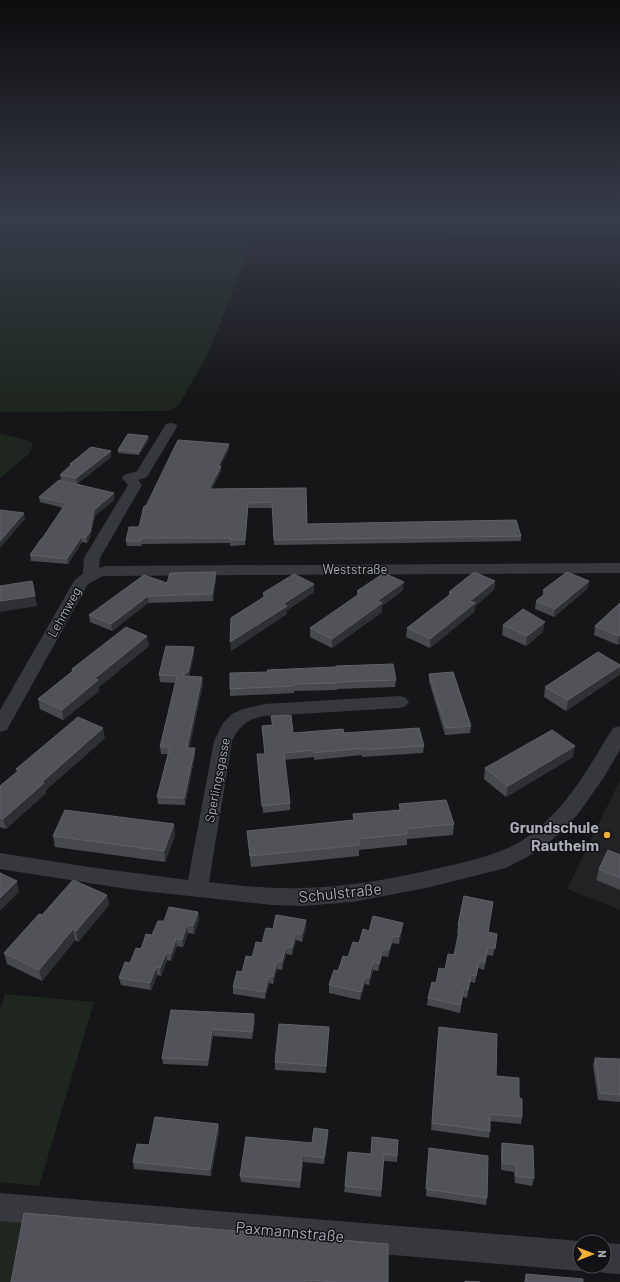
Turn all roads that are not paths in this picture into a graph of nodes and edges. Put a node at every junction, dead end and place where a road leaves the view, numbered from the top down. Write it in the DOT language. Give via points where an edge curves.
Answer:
graph roads {
  1 [pos="171,427"];
  2 [pos="620,568"];
  3 [pos="91,574"];
  4 [pos="400,702"];
  5 [pos="0,726"];
  6 [pos="620,732"];
  7 [pos="0,861"];
  8 [pos="198,889"];
  9 [pos="0,1207"];
  10 [pos="572,1255"];
  1 -- 3 [label="street, Lehmweg" via="142,474 129,478 134,485 92,558"];
  2 -- 3 [label="street, Weststraße" via="113,571"];
  3 -- 5 [label="street, Lehmweg" via="82,581"];
  4 -- 8 [label="street, Sperlingsgasse" via="264,710 249,713 233,723 223,741"];
  6 -- 8 [label="street, Schulstraße" via="590,786 572,807 539,839 514,856 498,862 408,883 333,896 263,897"];
  7 -- 8 [label="street, Schulstraße"];
  9 -- 10 [label="street, Paxmannstraße"];
}
